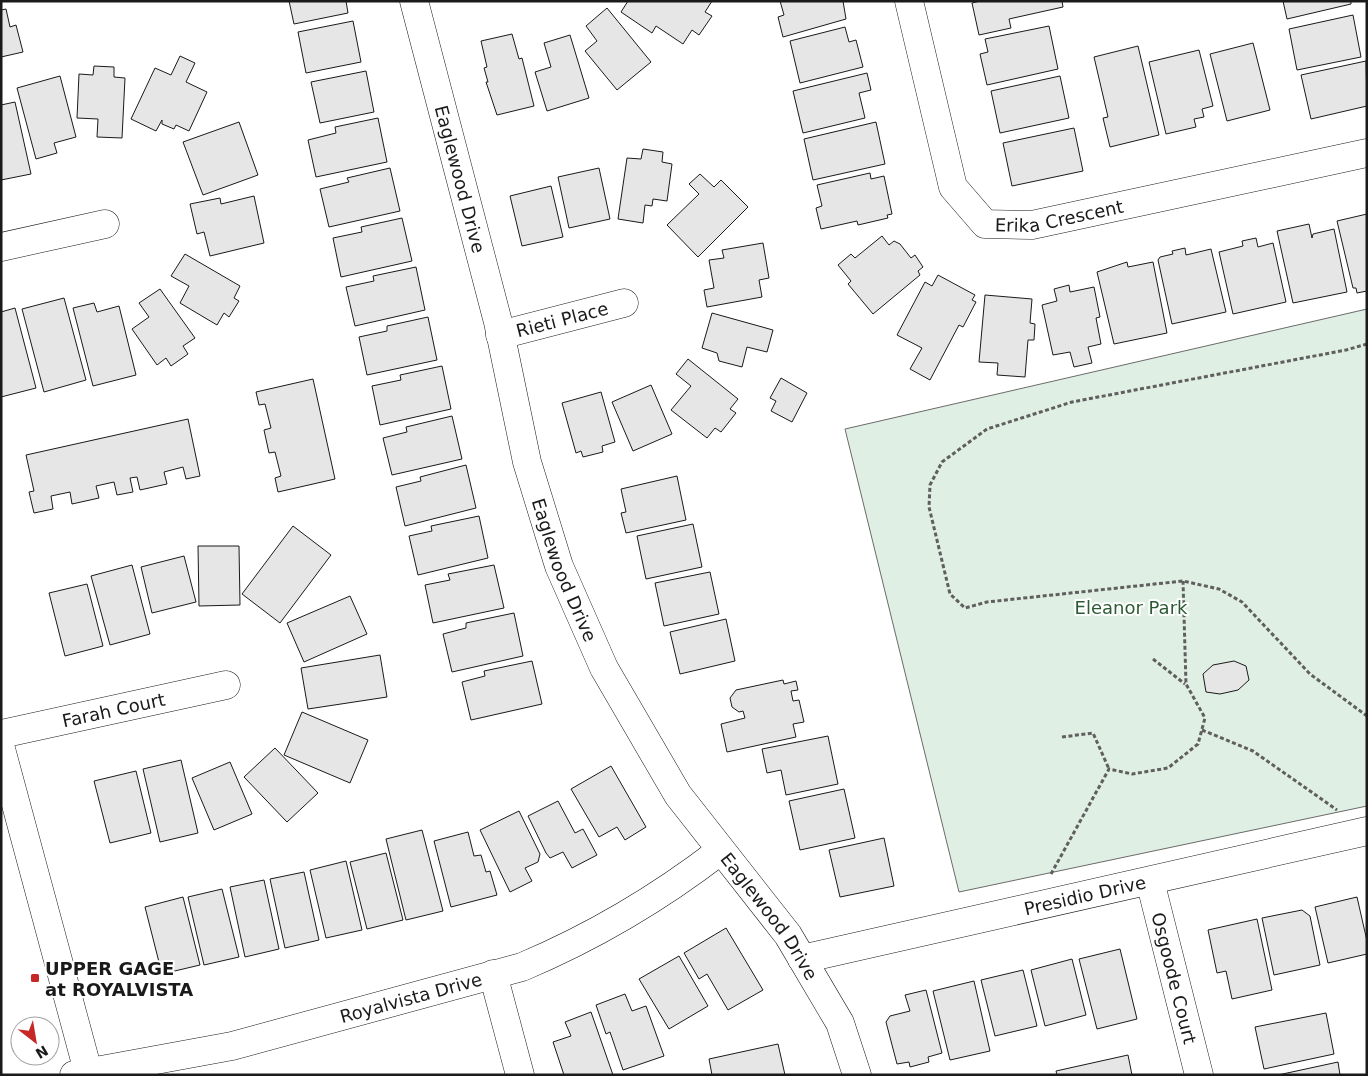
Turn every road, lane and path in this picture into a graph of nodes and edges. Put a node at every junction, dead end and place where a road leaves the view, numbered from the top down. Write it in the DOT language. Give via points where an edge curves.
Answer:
graph roads {
  1 [pos="414,1"];
  2 [pos="909,1"];
  3 [pos="1367,152"];
  4 [pos="105,224"];
  5 [pos="1,246"];
  6 [pos="624,303"];
  7 [pos="500,335"];
  8 [pos="1367,344"];
  9 [pos="1183,581"];
  10 [pos="1153,659"];
  11 [pos="1186,684"];
  12 [pos="226,685"];
  13 [pos="1367,716"];
  14 [pos="1202,730"];
  15 [pos="1,734"];
  16 [pos="1062,738"];
  17 [pos="1,749"];
  18 [pos="1109,769"];
  19 [pos="1342,814"];
  20 [pos="1367,831"];
  21 [pos="720,851"];
  22 [pos="1150,881"];
  23 [pos="1033,907"];
  24 [pos="802,960"];
  25 [pos="493,974"];
  26 [pos="83,1074"];
  27 [pos="520,1075"];
  28 [pos="857,1075"];
  29 [pos="1198,1075"];
  1 -- 7 [label="street, Eaglewood Drive"];
  2 -- 3 [label="street, Erika Crescent" via="952,186 985,224 1032,225"];
  4 -- 5 [label="street"];
  6 -- 7 [label="street, Rieti Place"];
  7 -- 21 [label="street, Eaglewood Drive" via="527,462 559,566 604,668 678,795"];
  8 -- 9 [label="path" via="1072,402 987,429 942,462 930,485 928,507 950,594 965,608 986,602"];
  9 -- 11 [label="path"];
  9 -- 13 [label="path" via="1219,589 1242,602 1310,674"];
  10 -- 11 [label="path"];
  11 -- 14 [label="path" via="1205,718"];
  12 -- 15 [label="street, Farah Court"];
  14 -- 18 [label="path" via="1198,744 1168,768 1132,774"];
  14 -- 19 [label="path" via="1252,751"];
  16 -- 18 [label="path" via="1093,733"];
  17 -- 26 [label="street"];
  18 -- 23 [label="path"];
  20 -- 22 [label="street, Presidio Drive"];
  21 -- 24 [label="street, Eaglewood Drive" via="788,935"];
  21 -- 25 [label="street, Royalvista Drive" via="640,908 611,924 530,963"];
  22 -- 23 [label="street, Presidio Drive"];
  22 -- 29 [label="street, Osgoode Court"];
  23 -- 24 [label="street, Presidio Drive"];
  24 -- 28 [label="street, Eaglewood Drive" via="840,1024"];
  25 -- 26 [label="street, Royalvista Drive" via="232,1046"];
  25 -- 27 [label="street"];
}
